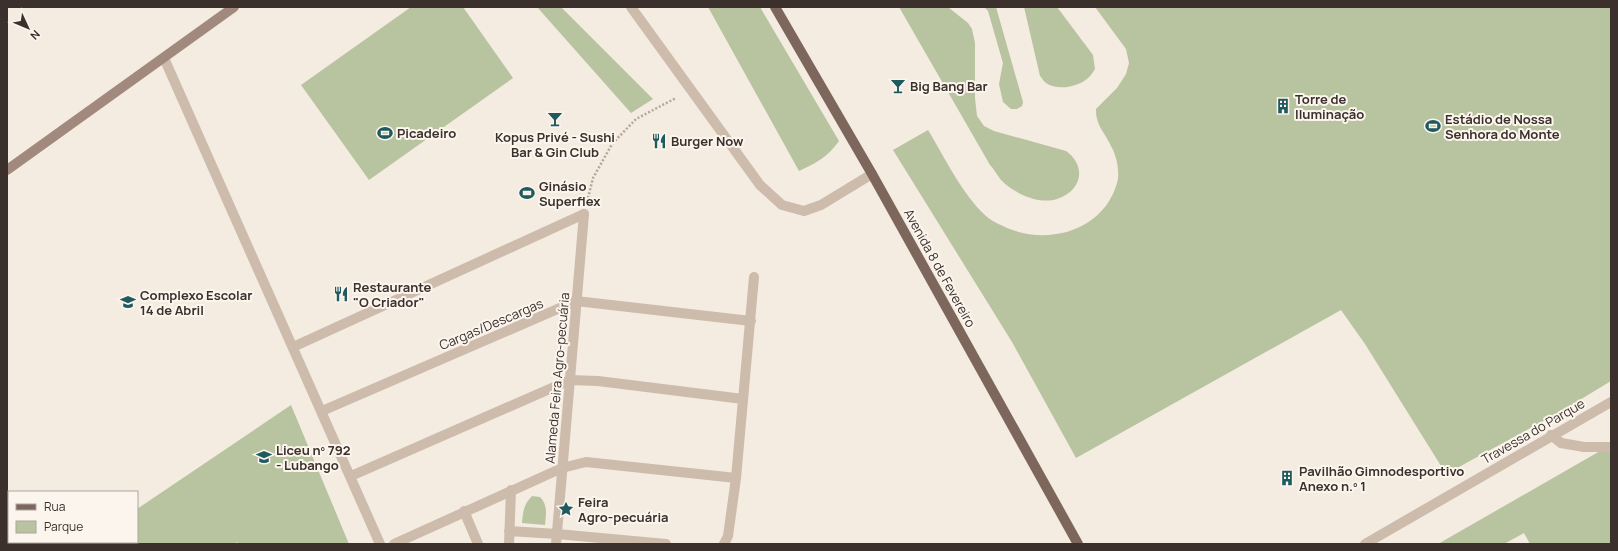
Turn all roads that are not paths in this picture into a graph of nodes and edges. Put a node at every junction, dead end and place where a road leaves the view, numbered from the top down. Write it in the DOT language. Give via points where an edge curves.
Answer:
graph roads {
  1 [pos="234,7"];
  2 [pos="631,7"];
  3 [pos="775,7"];
  4 [pos="164,58"];
  5 [pos="7,170"];
  6 [pos="872,174"];
  7 [pos="754,277"];
  8 [pos="576,301"];
  9 [pos="751,320"];
  10 [pos="293,347"];
  11 [pos="570,380"];
  12 [pos="743,399"];
  13 [pos="1611,402"];
  14 [pos="322,411"];
  15 [pos="1551,435"];
  16 [pos="1611,447"];
  17 [pos="562,468"];
  18 [pos="351,476"];
  19 [pos="736,478"];
  20 [pos="511,490"];
  21 [pos="464,511"];
  22 [pos="510,531"];
  23 [pos="557,539"];
  24 [pos="380,544"];
  25 [pos="394,544"];
  26 [pos="478,544"];
  27 [pos="509,544"];
  28 [pos="666,544"];
  29 [pos="724,544"];
  30 [pos="1078,544"];
  31 [pos="1365,544"];
  1 -- 4 [label="main road"];
  2 -- 6 [label="street" via="760,184 782,205 804,211 821,205"];
  3 -- 6 [label="main road, Avenida 8 de Fevereiro"];
  4 -- 5 [label="main road"];
  4 -- 10 [label="street"];
  6 -- 30 [label="main road, Avenida 8 de Fevereiro"];
  7 -- 9 [label="street"];
  8 -- 9 [label="street, Cargas/Descargas"];
  8 -- 10 [label="street, Alameda Feira Agro-pecuária" via="584,214"];
  8 -- 11 [label="street, Alameda Feira Agro-pecuária"];
  8 -- 14 [label="street, Cargas/Descargas"];
  9 -- 12 [label="street"];
  10 -- 14 [label="street"];
  11 -- 12 [label="street" via="598,380"];
  11 -- 17 [label="street, Alameda Feira Agro-pecuária"];
  11 -- 18 [label="street"];
  12 -- 19 [label="street"];
  13 -- 15 [label="street, Travessa do Parque"];
  14 -- 18 [label="street"];
  15 -- 16 [label="street" via="1561,443 1584,448"];
  15 -- 31 [label="street, Travessa do Parque"];
  17 -- 19 [label="street" via="586,462"];
  17 -- 20 [label="street"];
  17 -- 23 [label="street, Alameda Feira Agro-pecuária"];
  18 -- 24 [label="street"];
  19 -- 29 [label="street" via="728,536"];
  20 -- 21 [label="street"];
  20 -- 22 [label="street"];
  21 -- 25 [label="street"];
  21 -- 26 [label="street"];
  22 -- 23 [label="street"];
  22 -- 27 [label="street"];
  23 -- 28 [label="street"];
}
